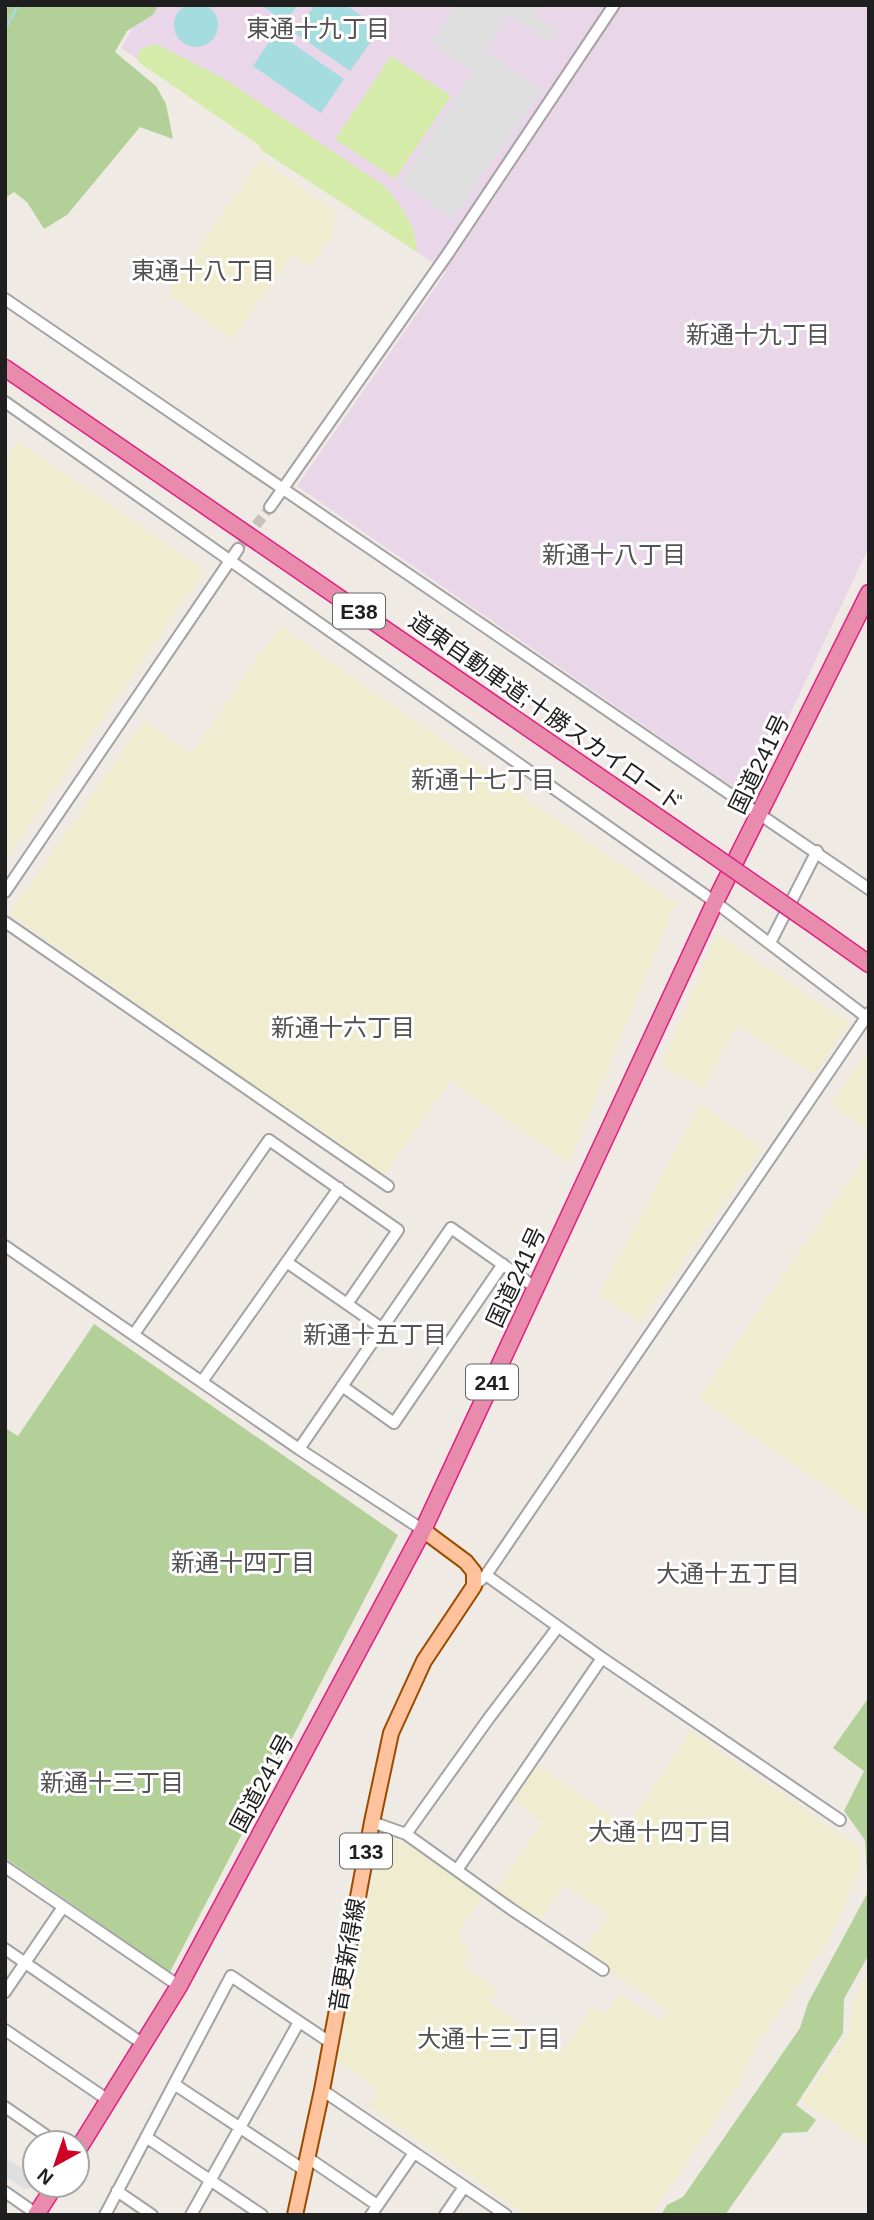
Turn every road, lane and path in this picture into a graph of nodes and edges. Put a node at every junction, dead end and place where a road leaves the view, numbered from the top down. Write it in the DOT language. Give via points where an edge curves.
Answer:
graph roads {
  1 [pos="614,5"];
  2 [pos="5,299"];
  3 [pos="5,368"];
  4 [pos="5,402"];
  5 [pos="284,488"];
  6 [pos="270,506"];
  7 [pos="239,549"];
  8 [pos="230,561"];
  9 [pos="869,593"];
  10 [pos="760,814"];
  11 [pos="817,851"];
  12 [pos="869,889"];
  13 [pos="5,892"];
  14 [pos="715,902"];
  15 [pos="5,922"];
  16 [pos="769,943"];
  17 [pos="869,962"];
  18 [pos="868,1017"];
  19 [pos="388,1186"];
  20 [pos="339,1188"];
  21 [pos="5,1246"];
  22 [pos="288,1263"];
  23 [pos="503,1264"];
  24 [pos="536,1288"];
  25 [pos="347,1304"];
  26 [pos="383,1329"];
  27 [pos="134,1334"];
  28 [pos="203,1380"];
  29 [pos="342,1386"];
  30 [pos="299,1449"];
  31 [pos="423,1530"];
  32 [pos="485,1575"];
  33 [pos="474,1586"];
  34 [pos="558,1627"];
  35 [pos="602,1658"];
  36 [pos="840,1820"];
  37 [pos="372,1822"];
  38 [pos="407,1834"];
  39 [pos="5,1867"];
  40 [pos="457,1870"];
  41 [pos="63,1907"];
  42 [pos="5,1949"];
  43 [pos="25,1963"];
  44 [pos="603,1970"];
  45 [pos="179,1986"];
  46 [pos="5,1992"];
  47 [pos="299,2022"];
  48 [pos="5,2030"];
  49 [pos="331,2043"];
  50 [pos="143,2044"];
  51 [pos="174,2084"];
  52 [pos="322,2090"];
  53 [pos="108,2100"];
  54 [pos="5,2107"];
  55 [pos="240,2127"];
  56 [pos="37,2129"];
  57 [pos="90,2129"];
  58 [pos="146,2137"];
  59 [pos="414,2153"];
  60 [pos="306,2164"];
  61 [pos="211,2180"];
  62 [pos="464,2186"];
  63 [pos="117,2191"];
  64 [pos="5,2192"];
  65 [pos="47,2199"];
  66 [pos="374,2210"];
  67 [pos="37,2215"];
  68 [pos="105,2215"];
  69 [pos="152,2215"];
  70 [pos="191,2215"];
  71 [pos="262,2215"];
  72 [pos="295,2215"];
  73 [pos="445,2215"];
  74 [pos="506,2215"];
  1 -- 5 [label="street" via="447,256"];
  2 -- 5 [label="street"];
  3 -- 17 [label="highway, 道東自動車道;十勝スカイロード / E38, bridge"];
  4 -- 8 [label="street"];
  5 -- 6 [label="street"];
  5 -- 10 [label="street"];
  7 -- 8 [label="street"];
  8 -- 13 [label="street"];
  8 -- 14 [label="street"];
  9 -- 10 [label="highway, 国道241号 / 241"];
  10 -- 11 [label="street"];
  10 -- 14 [label="highway, 国道241号 / 241"];
  11 -- 12 [label="street"];
  11 -- 16 [label="street"];
  14 -- 16 [label="street"];
  14 -- 24 [label="highway, 国道241号 / 241"];
  15 -- 19 [label="street"];
  16 -- 18 [label="street"];
  18 -- 32 [label="street"];
  20 -- 22 [label="street"];
  20 -- 25 [label="street" via="398,1230"];
  20 -- 27 [label="street" via="269,1140"];
  21 -- 27 [label="street"];
  22 -- 25 [label="street"];
  22 -- 28 [label="street"];
  23 -- 24 [label="street"];
  23 -- 26 [label="street" via="451,1228"];
  23 -- 29 [label="street" via="394,1423"];
  24 -- 31 [label="highway, 国道241号 / 241"];
  25 -- 26 [label="street"];
  26 -- 29 [label="street"];
  27 -- 28 [label="street"];
  28 -- 30 [label="street"];
  29 -- 30 [label="street"];
  30 -- 31 [label="street"];
  31 -- 33 [label="main road" via="466,1562 474,1572"];
  31 -- 45 [label="highway, 国道241号 / 241"];
  32 -- 33 [label="street"];
  32 -- 34 [label="street"];
  33 -- 37 [label="main road, 音更新得線 / 133" via="424,1661 391,1733"];
  34 -- 35 [label="street"];
  34 -- 38 [label="street"];
  35 -- 36 [label="street"];
  35 -- 40 [label="street"];
  37 -- 38 [label="street"];
  37 -- 49 [label="main road, 音更新得線 / 133"];
  38 -- 40 [label="street"];
  39 -- 41 [label="street"];
  40 -- 44 [label="street"];
  41 -- 43 [label="street"];
  41 -- 45 [label="street"];
  42 -- 43 [label="street"];
  43 -- 46 [label="street"];
  43 -- 50 [label="street"];
  45 -- 50 [label="highway, 国道241号 / 241"];
  47 -- 49 [label="street"];
  47 -- 51 [label="street" via="231,1976"];
  47 -- 55 [label="street"];
  48 -- 53 [label="street"];
  49 -- 52 [label="main road, 音更新得線 / 133"];
  50 -- 53 [label="highway, 国道241号 / 241"];
  51 -- 55 [label="street"];
  51 -- 58 [label="street"];
  52 -- 59 [label="street"];
  52 -- 60 [label="main road, 音更新得線 / 133"];
  53 -- 57 [label="highway, 国道241号 / 241"];
  54 -- 56 [label="street"];
  55 -- 60 [label="street"];
  55 -- 61 [label="street"];
  58 -- 61 [label="street"];
  58 -- 63 [label="street"];
  59 -- 62 [label="street"];
  59 -- 66 [label="street"];
  60 -- 66 [label="street"];
  60 -- 72 [label="main road, 音更新得線 / 133"];
  61 -- 70 [label="street"];
  61 -- 71 [label="street"];
  62 -- 73 [label="street"];
  62 -- 74 [label="street"];
  63 -- 68 [label="street"];
  63 -- 69 [label="street"];
  64 -- 67 [label="street"];
  65 -- 67 [label="highway"];
}
